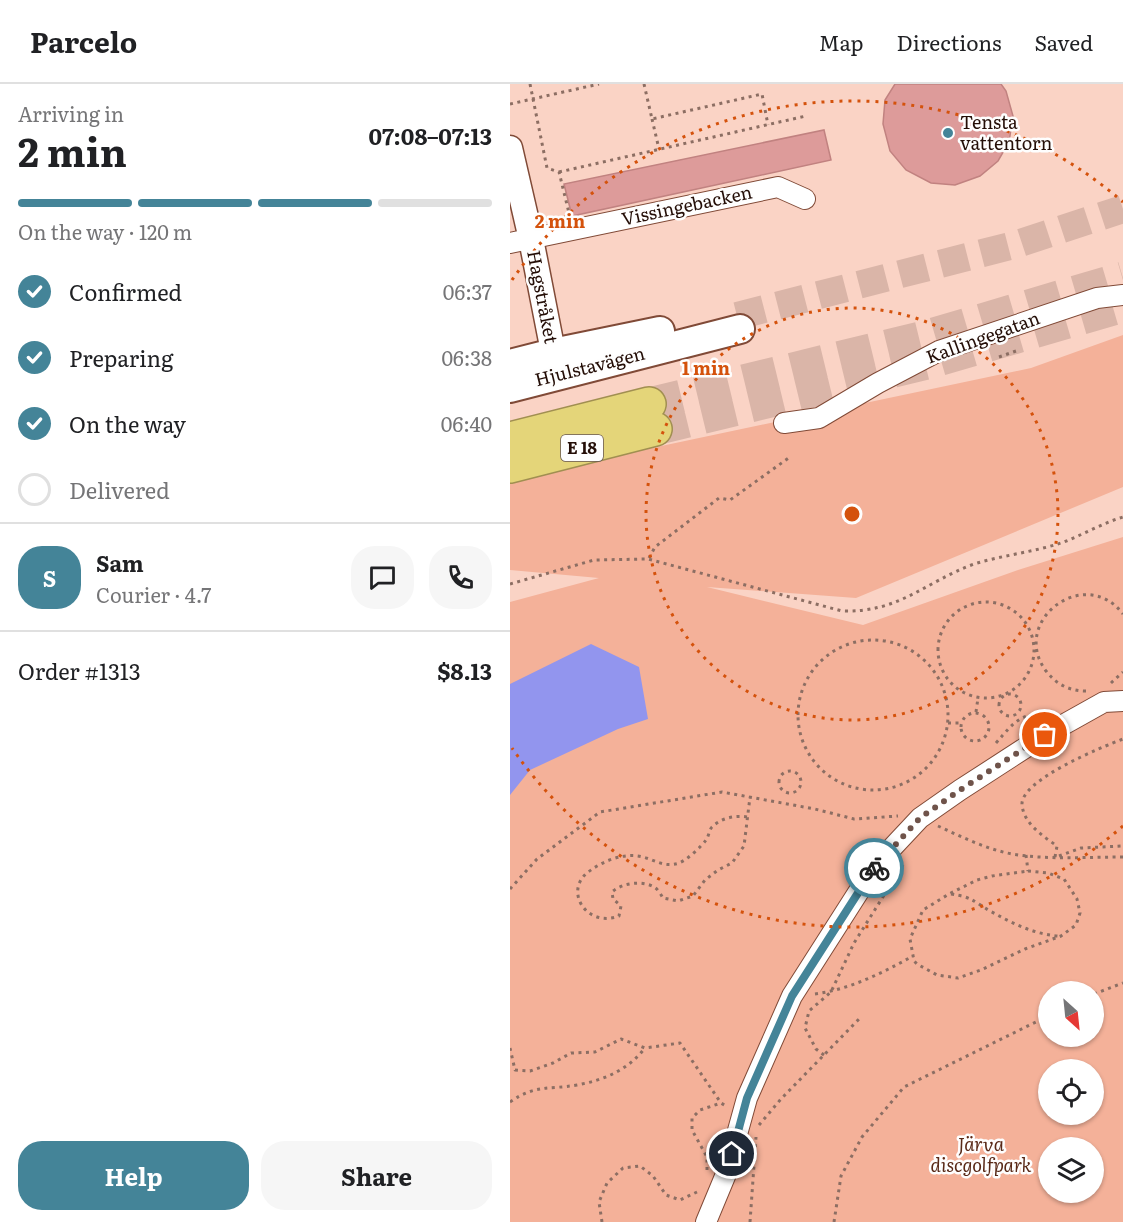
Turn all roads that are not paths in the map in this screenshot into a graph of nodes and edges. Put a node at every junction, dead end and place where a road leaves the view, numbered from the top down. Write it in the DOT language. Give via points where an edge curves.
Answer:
graph roads {
  1 [pos="510,148"];
  2 [pos="805,199"];
  3 [pos="520,241"];
  4 [pos="1123,295"];
  5 [pos="739,323"];
  6 [pos="510,364"];
  7 [pos="555,364"];
  8 [pos="510,388"];
  9 [pos="784,423"];
  10 [pos="510,439"];
  11 [pos="510,466"];
  12 [pos="1123,701"];
  13 [pos="706,1222"];
  1 -- 3 [label="street, Hagstråket"];
  2 -- 3 [label="street, Vissingebacken" via="778,187"];
  3 -- 7 [label="street, Hagstråket"];
  4 -- 9 [label="street, Kallingegatan" via="1097,298 939,351 819,418"];
  5 -- 7 [label="main road, Hjulstavägen"];
  6 -- 7 [label="main road, Hjulstavägen"];
  7 -- 8 [label="main road, Hjulstavägen"];
  10 -- 11 [label="highway, E 18" via="652,417"];
  12 -- 13 [label="street" via="1104,702 960,790 920,818 875,866 797,989 747,1098 726,1174"];
}
